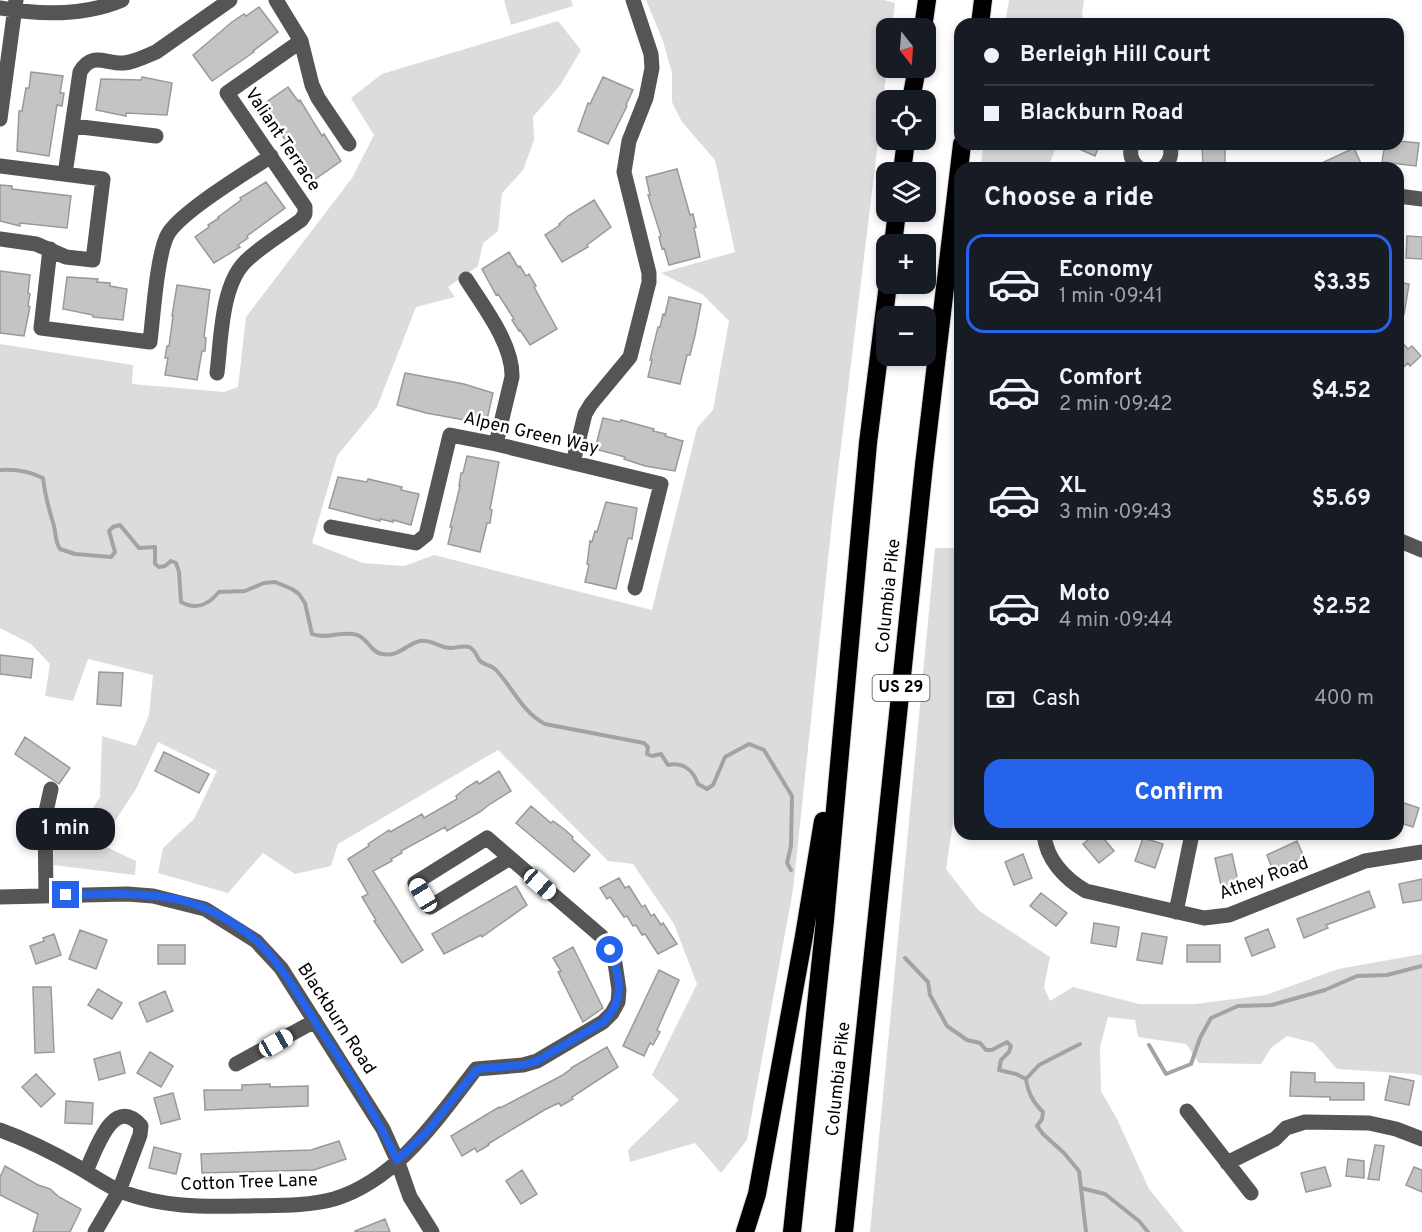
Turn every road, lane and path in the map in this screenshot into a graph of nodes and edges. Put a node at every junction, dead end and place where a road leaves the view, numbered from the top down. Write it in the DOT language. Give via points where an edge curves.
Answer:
graph roads {
  1 [pos="230,0"];
  2 [pos="276,0"];
  3 [pos="633,0"];
  4 [pos="927,0"];
  5 [pos="983,0"];
  6 [pos="113,2"];
  7 [pos="10,6"];
  8 [pos="924,18"];
  9 [pos="981,18"];
  10 [pos="301,41"];
  11 [pos="0,119"];
  12 [pos="73,126"];
  13 [pos="156,136"];
  14 [pos="349,144"];
  15 [pos="271,156"];
  16 [pos="0,166"];
  17 [pos="65,174"];
  18 [pos="1404,196"];
  19 [pos="1422,198"];
  20 [pos="954,213"];
  21 [pos="0,239"];
  22 [pos="50,249"];
  23 [pos="466,279"];
  24 [pos="887,294"];
  25 [pos="217,373"];
  26 [pos="496,444"];
  27 [pos="573,463"];
  28 [pos="331,527"];
  29 [pos="1404,542"];
  30 [pos="1422,550"];
  31 [pos="636,588"];
  32 [pos="847,671"];
  33 [pos="51,789"];
  34 [pos="1044,840"];
  35 [pos="1191,840"];
  36 [pos="1422,852"];
  37 [pos="510,858"];
  38 [pos="46,896"];
  39 [pos="0,897"];
  40 [pos="1176,912"];
  41 [pos="315,1021"];
  42 [pos="237,1064"];
  43 [pos="1187,1111"];
  44 [pos="0,1130"];
  45 [pos="1422,1139"];
  46 [pos="397,1160"];
  47 [pos="1227,1163"];
  48 [pos="86,1171"];
  49 [pos="119,1191"];
  50 [pos="1251,1193"];
  51 [pos="95,1232"];
  52 [pos="432,1232"];
  53 [pos="745,1232"];
  54 [pos="792,1232"];
  55 [pos="844,1232"];
  1 -- 12 [label="street" via="145,57 122,63 96,59 88,62 80,72"];
  2 -- 10 [label="street"];
  3 -- 27 [label="street" via="652,68 646,98 625,154 624,172 650,282 630,357 585,414"];
  4 -- 8 [label="highway"];
  5 -- 9 [label="highway"];
  6 -- 7 [label="street" via="87,11 56,13"];
  7 -- 11 [label="street"];
  10 -- 14 [label="street" via="318,98"];
  10 -- 15 [label="street, Valiant Terrace" via="227,93"];
  12 -- 13 [label="street"];
  12 -- 17 [label="street"];
  15 -- 22 [label="street" via="188,214 168,234 162,250 150,342 41,328"];
  15 -- 25 [label="street, Valiant Terrace" via="303,202 305,214 243,264 234,278 228,294"];
  16 -- 17 [label="street"];
  17 -- 22 [label="street" via="103,179 93,260 66,257"];
  18 -- 19 [label="street"];
  20 -- 55 [label="highway, Columbia Pike / US 29"];
  21 -- 22 [label="street"];
  23 -- 26 [label="street" via="506,345 513,366"];
  24 -- 32 [label="highway, Columbia Pike / US 29" via="868,443"];
  26 -- 27 [label="street, Alpen Green Way"];
  26 -- 28 [label="street, Alpen Green Way" via="450,435 426,535 416,543"];
  27 -- 31 [label="street, Alpen Green Way" via="661,484"];
  29 -- 30 [label="street"];
  32 -- 53 [label="highway" via="800,959 757,1194"];
  32 -- 54 [label="highway, Columbia Pike / US 29"];
  33 -- 38 [label="street" via="45,816"];
  34 -- 40 [label="street, Athey Road" via="1054,863 1071,883 1086,891"];
  35 -- 40 [label="street"];
  36 -- 40 [label="street, Athey Road" via="1365,861 1229,915 1204,918"];
  37 -- 37 [label="street, Cotton Tree Lane" via="487,838 415,883 430,907"];
  37 -- 46 [label="street, Cotton Tree Lane" via="601,936 615,963 618,1002 603,1022 537,1061 477,1069 426,1133"];
  38 -- 39 [label="street, Blackburn Road"];
  38 -- 41 [label="street, Blackburn Road" via="127,894 205,909 256,941 281,968"];
  41 -- 42 [label="street"];
  41 -- 46 [label="street, Blackburn Road" via="383,1130"];
  43 -- 47 [label="street"];
  44 -- 48 [label="street, Cotton Tree Lane" via="40,1145"];
  45 -- 47 [label="street" via="1369,1122 1305,1122 1286,1128 1275,1139"];
  46 -- 49 [label="street, Cotton Tree Lane" via="375,1180 349,1193 313,1203 173,1206"];
  46 -- 52 [label="street, Blackburn Road" via="410,1197"];
  47 -- 50 [label="street"];
  48 -- 49 [label="street, Cotton Tree Lane"];
  48 -- 49 [label="street" via="117,1116 137,1122 140,1135"];
  49 -- 51 [label="street"];
}
